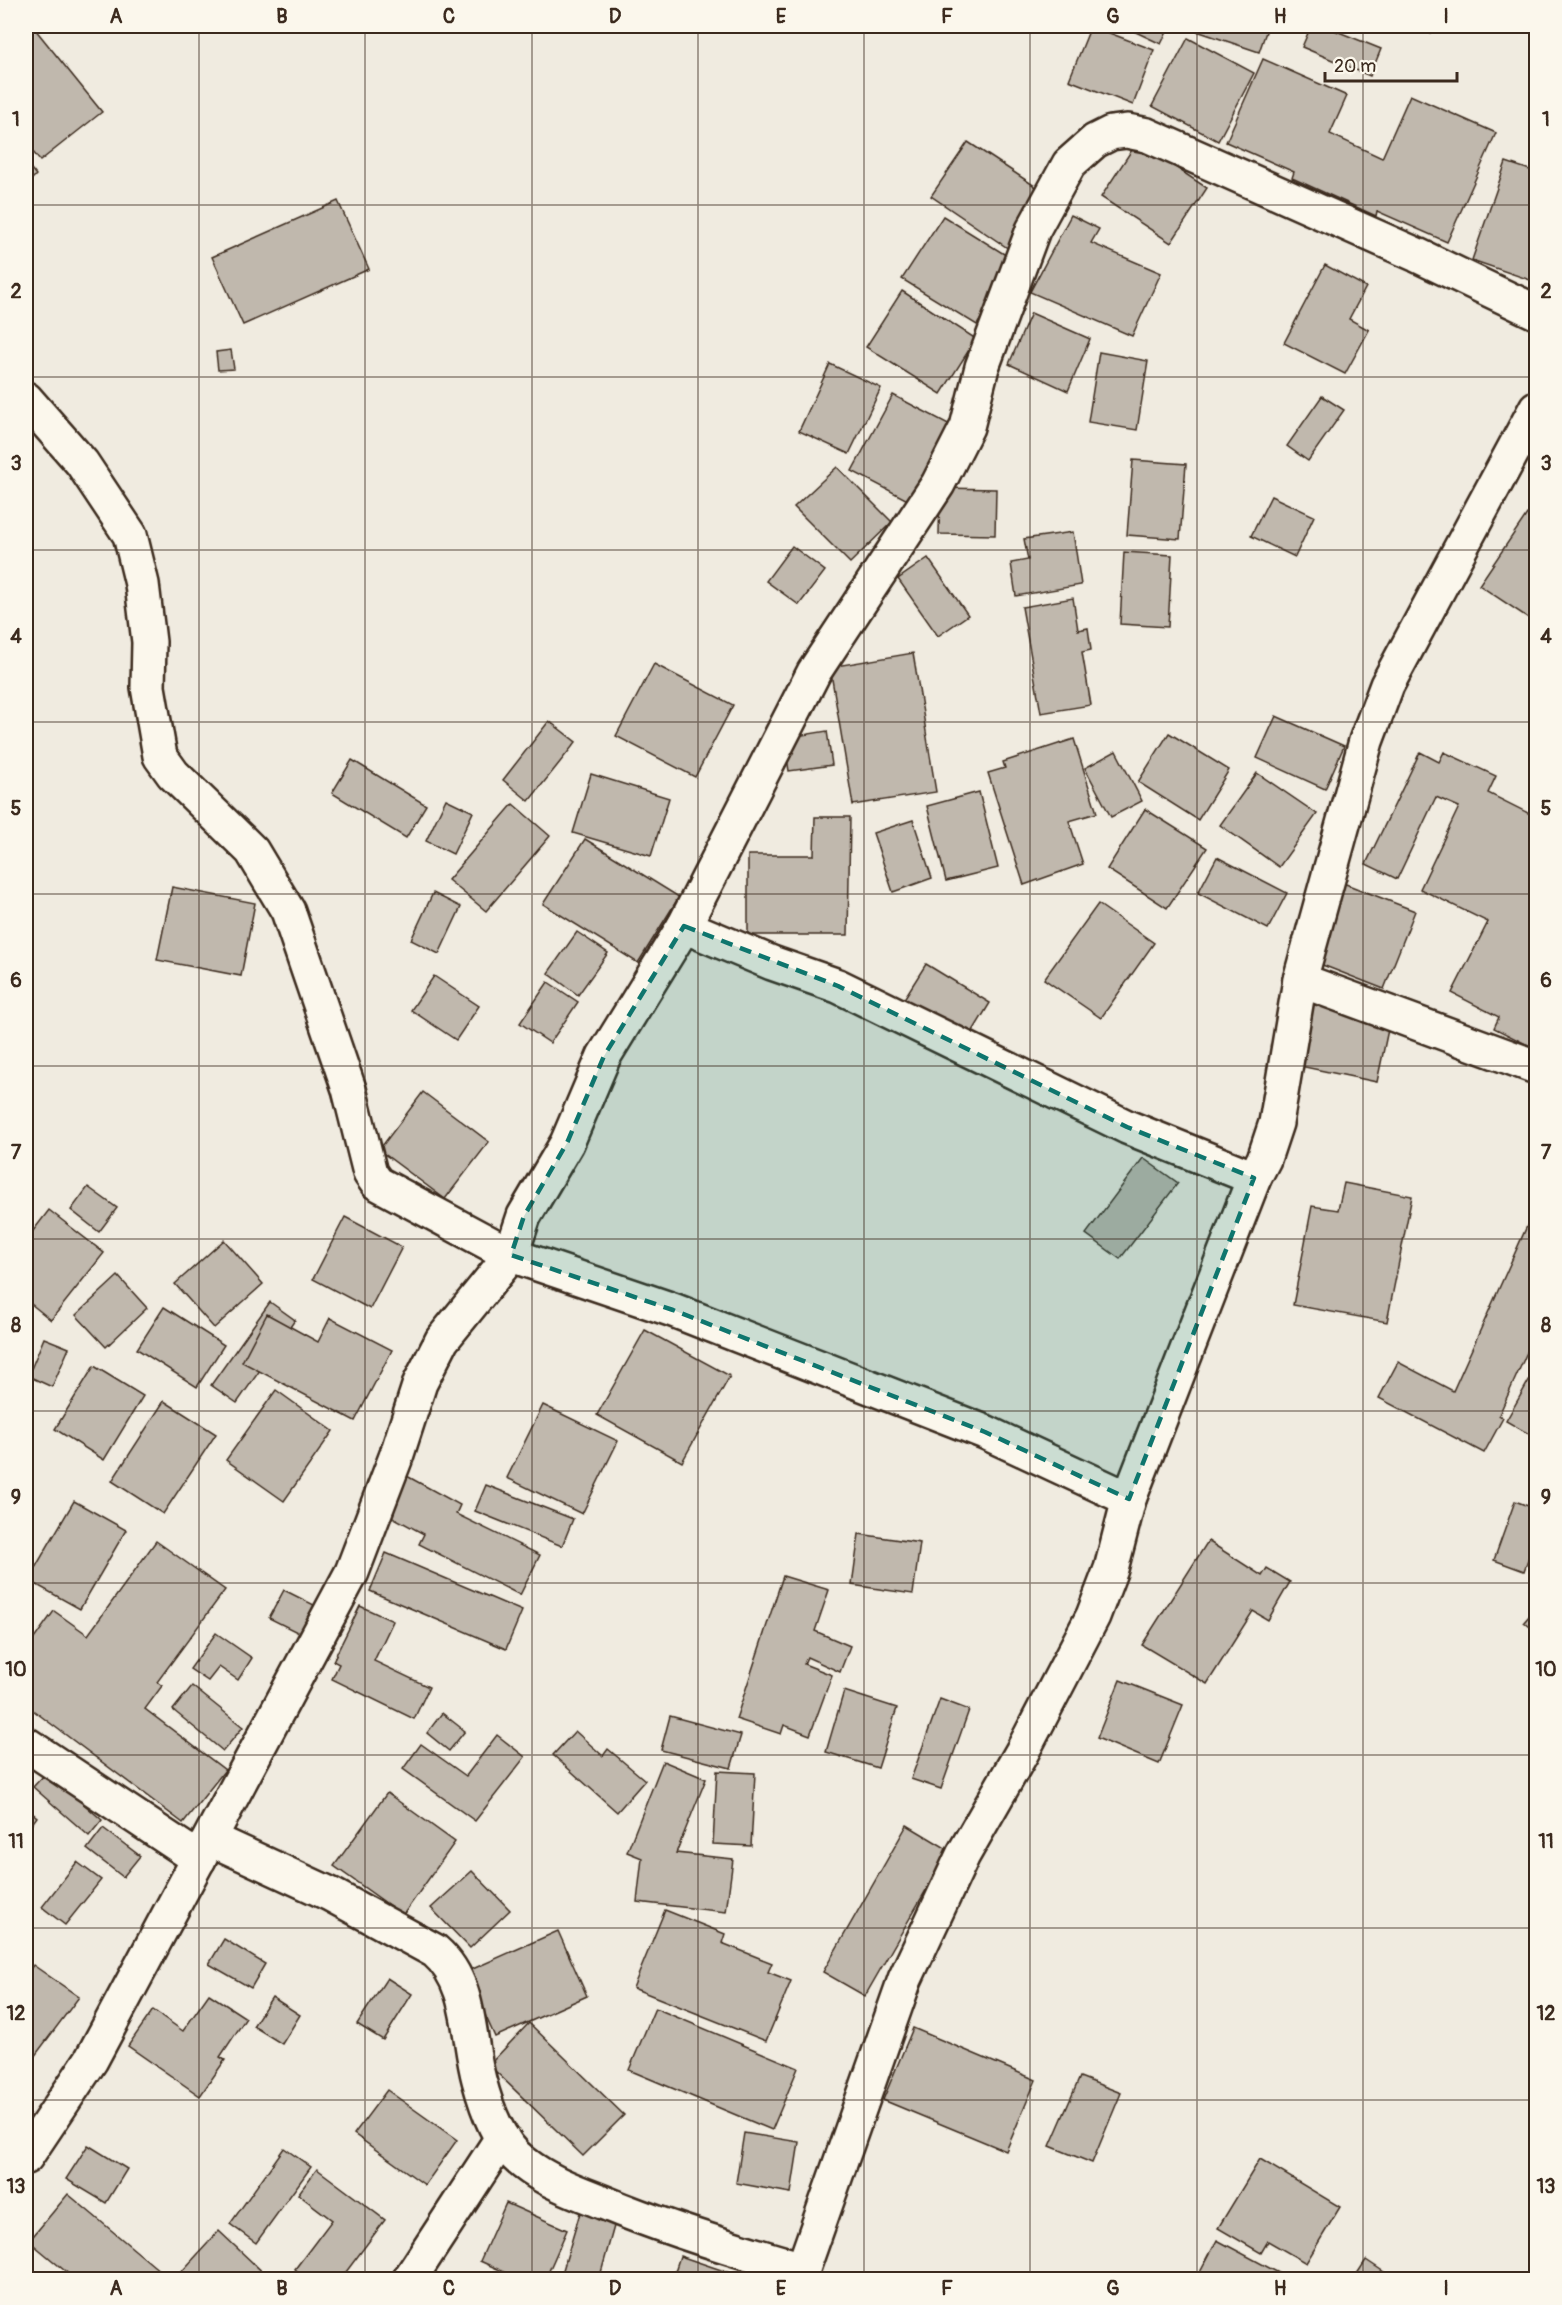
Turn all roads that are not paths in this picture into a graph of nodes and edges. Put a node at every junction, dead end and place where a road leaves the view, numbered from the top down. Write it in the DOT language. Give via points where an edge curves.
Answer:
graph roads {
  1 [pos="1536,312"];
  2 [pos="26,399"];
  3 [pos="1536,408"];
  4 [pos="684,926"];
  5 [pos="1300,980"];
  6 [pos="1536,1067"];
  7 [pos="1254,1178"];
  8 [pos="511,1255"];
  9 [pos="1129,1499"];
  10 [pos="26,1744"];
  11 [pos="205,1849"];
  12 [pos="502,2138"];
  13 [pos="26,2157"];
  14 [pos="801,2274"];
  15 [pos="409,2280"];
  1 -- 4 [label="street" via="1147,135 1127,131 1095,141 1069,164 1034,230 982,367 967,427 938,483 814,672"];
  2 -- 8 [label="street" via="82,463 130,535 142,584 149,642 148,687 160,756 173,774 252,851 288,911 350,1089 370,1173 377,1183 395,1194"];
  3 -- 5 [label="street" via="1387,685 1344,812"];
  4 -- 7 [label="street" via="838,986 1127,1127"];
  4 -- 8 [label="street" via="604,1056 567,1143 524,1216"];
  5 -- 6 [label="street"];
  5 -- 7 [label="street" via="1276,1123"];
  7 -- 9 [label="street"];
  8 -- 9 [label="street" via="673,1310 964,1424"];
  8 -- 11 [label="street" via="442,1340 431,1361 352,1572"];
  9 -- 14 [label="street" via="1111,1569 1093,1616 963,1856 905,1979"];
  10 -- 11 [label="street"];
  11 -- 12 [label="street" via="330,1894 446,1960 462,1988 472,2057 490,2116"];
  11 -- 13 [label="street" via="91,2060"];
  12 -- 14 [label="street" via="522,2162 554,2183 658,2225"];
  12 -- 15 [label="street"];
}
